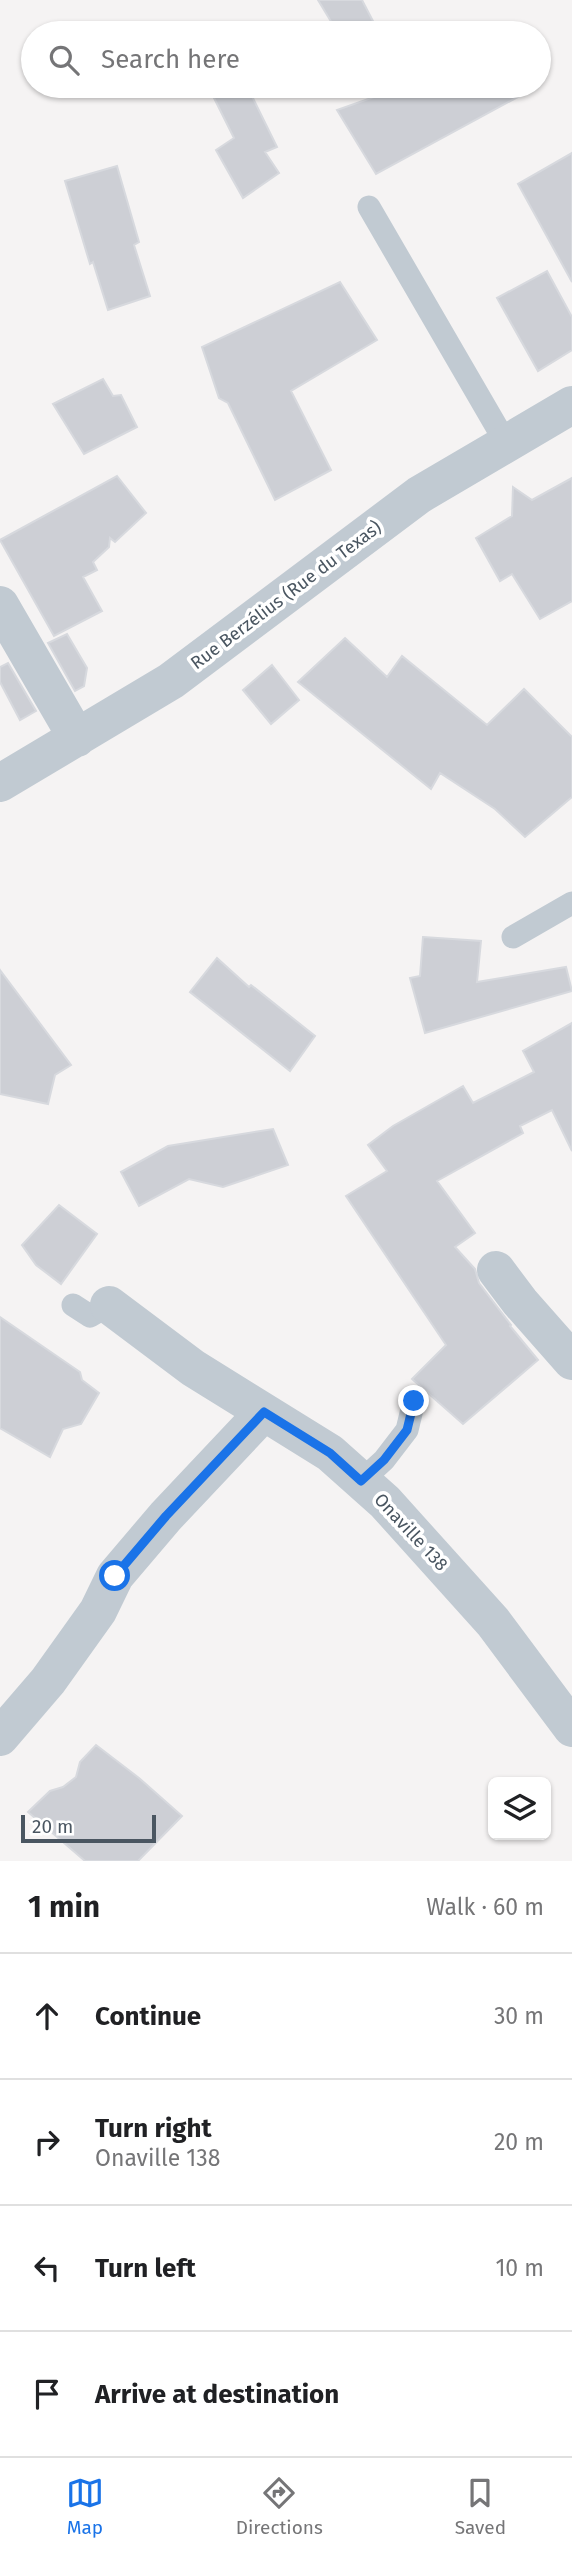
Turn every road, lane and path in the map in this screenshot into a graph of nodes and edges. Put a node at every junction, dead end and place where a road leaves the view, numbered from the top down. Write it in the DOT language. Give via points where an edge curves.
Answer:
graph roads {
  1 [pos="369,206"];
  2 [pos="572,405"];
  3 [pos="506,443"];
  4 [pos="0,605"];
  5 [pos="77,738"];
  6 [pos="0,783"];
  7 [pos="572,903"];
  8 [pos="513,937"];
  9 [pos="496,1269"];
  10 [pos="91,1305"];
  11 [pos="572,1362"];
  12 [pos="414,1401"];
  13 [pos="264,1412"];
  14 [pos="361,1481"];
  15 [pos="572,1728"];
  16 [pos="0,1737"];
  1 -- 3 [label="lane"];
  2 -- 3 [label="street, Rue Berzélius (Rue du Texas)"];
  3 -- 5 [label="street, Rue Berzélius (Rue du Texas)" via="419,495 171,681"];
  4 -- 5 [label="street"];
  5 -- 6 [label="street, Rue Berzélius (Rue du Texas)"];
  7 -- 8 [label="lane"];
  9 -- 11 [label="street"];
  10 -- 13 [label="street, Onaville 138"];
  12 -- 14 [label="lane" via="407,1430"];
  13 -- 14 [label="street, Onaville 138" via="330,1453"];
  13 -- 16 [label="street" via="115,1576 98,1611 48,1681"];
  14 -- 15 [label="street, Onaville 138" via="493,1622"];
}
